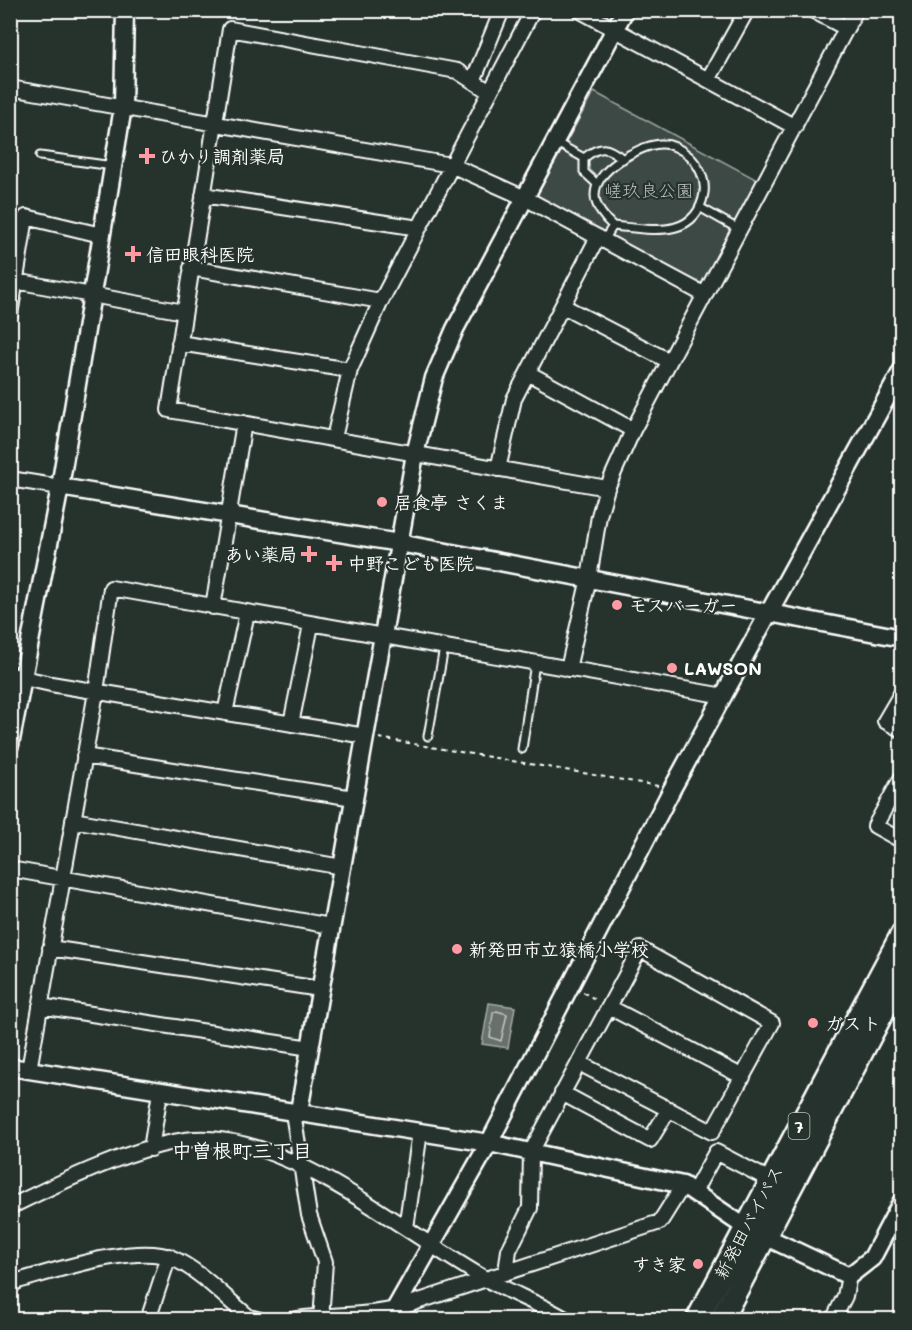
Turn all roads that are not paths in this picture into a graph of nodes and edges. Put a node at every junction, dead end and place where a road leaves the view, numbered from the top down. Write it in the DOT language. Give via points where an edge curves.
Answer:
graph roads {
  1 [pos="124,10"];
  2 [pos="501,10"];
  3 [pos="533,10"];
  4 [pos="579,10"];
  5 [pos="625,10"];
  6 [pos="747,10"];
  7 [pos="812,10"];
  8 [pos="856,10"];
  9 [pos="846,28"];
  10 [pos="615,30"];
  11 [pos="708,80"];
  12 [pos="473,81"];
  13 [pos="10,88"];
  14 [pos="490,92"];
  15 [pos="123,107"];
  16 [pos="215,122"];
  17 [pos="795,127"];
  18 [pos="555,142"];
  19 [pos="40,156"];
  20 [pos="584,158"];
  21 [pos="622,159"];
  22 [pos="451,165"];
  23 [pos="113,166"];
  24 [pos="597,184"];
  25 [pos="203,195"];
  26 [pos="525,198"];
  27 [pos="701,208"];
  28 [pos="613,226"];
  29 [pos="419,228"];
  30 [pos="740,230"];
  31 [pos="101,235"];
  32 [pos="601,239"];
  33 [pos="191,268"];
  34 [pos="14,280"];
  35 [pos="91,295"];
  36 [pos="705,295"];
  37 [pos="381,301"];
  38 [pos="563,306"];
  39 [pos="184,312"];
  40 [pos="10,315"];
  41 [pos="179,343"];
  42 [pos="669,361"];
  43 [pos="350,370"];
  44 [pos="902,370"];
  45 [pos="528,373"];
  46 [pos="244,423"];
  47 [pos="633,430"];
  48 [pos="334,438"];
  49 [pos="415,454"];
  50 [pos="498,469"];
  51 [pos="10,479"];
  52 [pos="60,487"];
  53 [pos="607,489"];
  54 [pos="229,514"];
  55 [pos="399,543"];
  56 [pos="589,578"];
  57 [pos="213,607"];
  58 [pos="771,612"];
  59 [pos="247,613"];
  60 [pos="310,625"];
  61 [pos="382,638"];
  62 [pos="902,638"];
  63 [pos="444,648"];
  64 [pos="535,663"];
  65 [pos="567,669"];
  66 [pos="16,676"];
  67 [pos="96,692"];
  68 [pos="902,692"];
  69 [pos="724,696"];
  70 [pos="225,713"];
  71 [pos="291,724"];
  72 [pos="902,729"];
  73 [pos="365,735"];
  74 [pos="428,736"];
  75 [pos="10,745"];
  76 [pos="522,749"];
  77 [pos="84,756"];
  78 [pos="902,777"];
  79 [pos="354,798"];
  80 [pos="73,820"];
  81 [pos="902,841"];
  82 [pos="342,867"];
  83 [pos="10,869"];
  84 [pos="62,878"];
  85 [pos="331,926"];
  86 [pos="902,934"];
  87 [pos="50,948"];
  88 [pos="902,976"];
  89 [pos="320,989"];
  90 [pos="40,1006"];
  91 [pos="609,1007"];
  92 [pos="310,1048"];
  93 [pos="579,1063"];
  94 [pos="10,1067"];
  95 [pos="29,1070"];
  96 [pos="742,1077"];
  97 [pos="160,1092"];
  98 [pos="562,1094"];
  99 [pos="669,1109"];
  100 [pos="299,1111"];
  101 [pos="420,1132"];
  102 [pos="489,1143"];
  103 [pos="151,1149"];
  104 [pos="531,1152"];
  105 [pos="301,1166"];
  106 [pos="770,1180"];
  107 [pos="689,1189"];
  108 [pos="902,1201"];
  109 [pos="10,1207"];
  110 [pos="745,1227"];
  111 [pos="406,1228"];
  112 [pos="765,1236"];
  113 [pos="432,1244"];
  114 [pos="169,1256"];
  115 [pos="506,1272"];
  116 [pos="849,1276"];
  117 [pos="485,1279"];
  118 [pos="10,1286"];
  119 [pos="395,1309"];
  120 [pos="550,1315"];
  121 [pos="321,1317"];
  122 [pos="148,1320"];
  123 [pos="260,1320"];
  124 [pos="291,1320"];
  125 [pos="567,1320"];
  126 [pos="697,1320"];
  127 [pos="721,1320"];
  128 [pos="832,1320"];
  1 -- 15 [label="street"];
  2 -- 12 [label="street"];
  3 -- 14 [label="street"];
  4 -- 10 [label="street"];
  5 -- 10 [label="street"];
  6 -- 11 [label="street"];
  7 -- 9 [label="street"];
  8 -- 9 [label="street"];
  9 -- 17 [label="street"];
  10 -- 11 [label="street"];
  10 -- 18 [label="street"];
  11 -- 17 [label="street"];
  12 -- 14 [label="street"];
  12 -- 16 [label="street" via="457,71 230,28"];
  13 -- 15 [label="street"];
  14 -- 22 [label="street"];
  15 -- 16 [label="street"];
  15 -- 23 [label="street"];
  16 -- 22 [label="street"];
  16 -- 25 [label="street"];
  17 -- 30 [label="street"];
  18 -- 20 [label="lane"];
  18 -- 26 [label="street"];
  19 -- 23 [label="lane"];
  20 -- 21 [label="lane" via="596,148 603,148"];
  20 -- 24 [label="lane" via="584,172"];
  21 -- 24 [label="lane"];
  21 -- 27 [label="lane" via="661,144 684,152 701,175"];
  22 -- 26 [label="street"];
  22 -- 29 [label="street"];
  23 -- 31 [label="street"];
  24 -- 28 [label="lane" via="597,205"];
  25 -- 29 [label="street"];
  25 -- 33 [label="street"];
  26 -- 32 [label="street"];
  26 -- 49 [label="street" via="455,329 434,378"];
  27 -- 28 [label="lane" via="688,221 670,230"];
  27 -- 30 [label="lane"];
  28 -- 32 [label="lane"];
  29 -- 37 [label="street"];
  30 -- 36 [label="street"];
  31 -- 34 [label="street" via="26,217"];
  31 -- 35 [label="street"];
  32 -- 36 [label="street"];
  32 -- 38 [label="street"];
  33 -- 37 [label="street"];
  33 -- 39 [label="street"];
  34 -- 35 [label="street"];
  34 -- 40 [label="street"];
  35 -- 39 [label="street"];
  35 -- 52 [label="street"];
  36 -- 42 [label="street"];
  37 -- 43 [label="street"];
  38 -- 42 [label="street"];
  38 -- 45 [label="street"];
  39 -- 41 [label="street"];
  41 -- 43 [label="street"];
  41 -- 46 [label="street" via="169,410"];
  42 -- 47 [label="street"];
  43 -- 48 [label="street"];
  44 -- 58 [label="street"];
  45 -- 47 [label="street"];
  45 -- 50 [label="street" via="514,399"];
  46 -- 48 [label="street"];
  46 -- 54 [label="street"];
  47 -- 53 [label="street"];
  48 -- 49 [label="street"];
  49 -- 50 [label="street"];
  49 -- 55 [label="street"];
  50 -- 53 [label="street"];
  51 -- 52 [label="street"];
  52 -- 54 [label="street"];
  52 -- 66 [label="street"];
  53 -- 56 [label="street"];
  54 -- 55 [label="street"];
  54 -- 57 [label="street"];
  55 -- 56 [label="street"];
  55 -- 61 [label="street"];
  56 -- 58 [label="street"];
  56 -- 65 [label="street"];
  57 -- 59 [label="street"];
  57 -- 67 [label="street" via="111,588"];
  58 -- 62 [label="street"];
  58 -- 69 [label="street"];
  59 -- 60 [label="street"];
  59 -- 70 [label="street"];
  60 -- 61 [label="street"];
  60 -- 71 [label="street"];
  61 -- 63 [label="street"];
  61 -- 73 [label="street"];
  63 -- 64 [label="street"];
  63 -- 74 [label="lane"];
  64 -- 65 [label="street"];
  64 -- 76 [label="lane"];
  65 -- 69 [label="street"];
  66 -- 67 [label="street"];
  66 -- 75 [label="street"];
  67 -- 70 [label="street"];
  67 -- 77 [label="street"];
  68 -- 72 [label="street" via="885,721"];
  69 -- 102 [label="street"];
  70 -- 71 [label="street"];
  71 -- 73 [label="street"];
  73 -- 79 [label="street"];
  77 -- 79 [label="street"];
  77 -- 80 [label="street"];
  78 -- 81 [label="street" via="876,826"];
  79 -- 82 [label="street"];
  80 -- 82 [label="street"];
  80 -- 84 [label="street"];
  82 -- 85 [label="street"];
  83 -- 84 [label="street"];
  84 -- 85 [label="street"];
  84 -- 87 [label="street"];
  85 -- 89 [label="street"];
  86 -- 106 [label="highway, 新発田バイパス / 7"];
  87 -- 89 [label="street"];
  87 -- 90 [label="street"];
  88 -- 112 [label="highway, 新発田バイパス / 7"];
  89 -- 92 [label="street"];
  90 -- 92 [label="street"];
  90 -- 95 [label="street"];
  91 -- 93 [label="street"];
  91 -- 96 [label="street"];
  91 -- 96 [label="street" via="640,949 772,1023"];
  92 -- 100 [label="street"];
  93 -- 98 [label="street"];
  93 -- 99 [label="street"];
  94 -- 95 [label="street"];
  95 -- 97 [label="street"];
  96 -- 99 [label="street" via="712,1132"];
  97 -- 100 [label="street"];
  97 -- 103 [label="street"];
  98 -- 99 [label="street" via="650,1140"];
  98 -- 104 [label="street"];
  100 -- 101 [label="street"];
  100 -- 105 [label="street" via="294,1119"];
  101 -- 102 [label="street"];
  101 -- 111 [label="street"];
  102 -- 104 [label="street"];
  102 -- 113 [label="street"];
  103 -- 105 [label="street" via="194,1139 241,1144"];
  103 -- 109 [label="street" via="75,1176"];
  104 -- 107 [label="street"];
  104 -- 115 [label="street" via="530,1208 509,1250"];
  105 -- 111 [label="street"];
  105 -- 121 [label="street" via="309,1215 325,1262"];
  106 -- 107 [label="street" via="716,1152"];
  106 -- 110 [label="highway, 新発田バイパス / 7"];
  107 -- 110 [label="street"];
  107 -- 115 [label="street" via="660,1222"];
  108 -- 116 [label="street" via="872,1258"];
  110 -- 112 [label="street"];
  110 -- 126 [label="highway, 新発田バイパス / 7"];
  111 -- 113 [label="street"];
  112 -- 116 [label="street"];
  112 -- 127 [label="highway, 新発田バイパス / 7"];
  113 -- 117 [label="street"];
  113 -- 119 [label="street"];
  114 -- 118 [label="street" via="142,1253 84,1262"];
  114 -- 122 [label="street"];
  114 -- 123 [label="street" via="186,1265 249,1317"];
  115 -- 117 [label="street"];
  116 -- 128 [label="street" via="845,1296"];
  117 -- 119 [label="street"];
  117 -- 120 [label="street"];
  119 -- 121 [label="street"];
  120 -- 125 [label="street"];
  121 -- 124 [label="street"];
}
